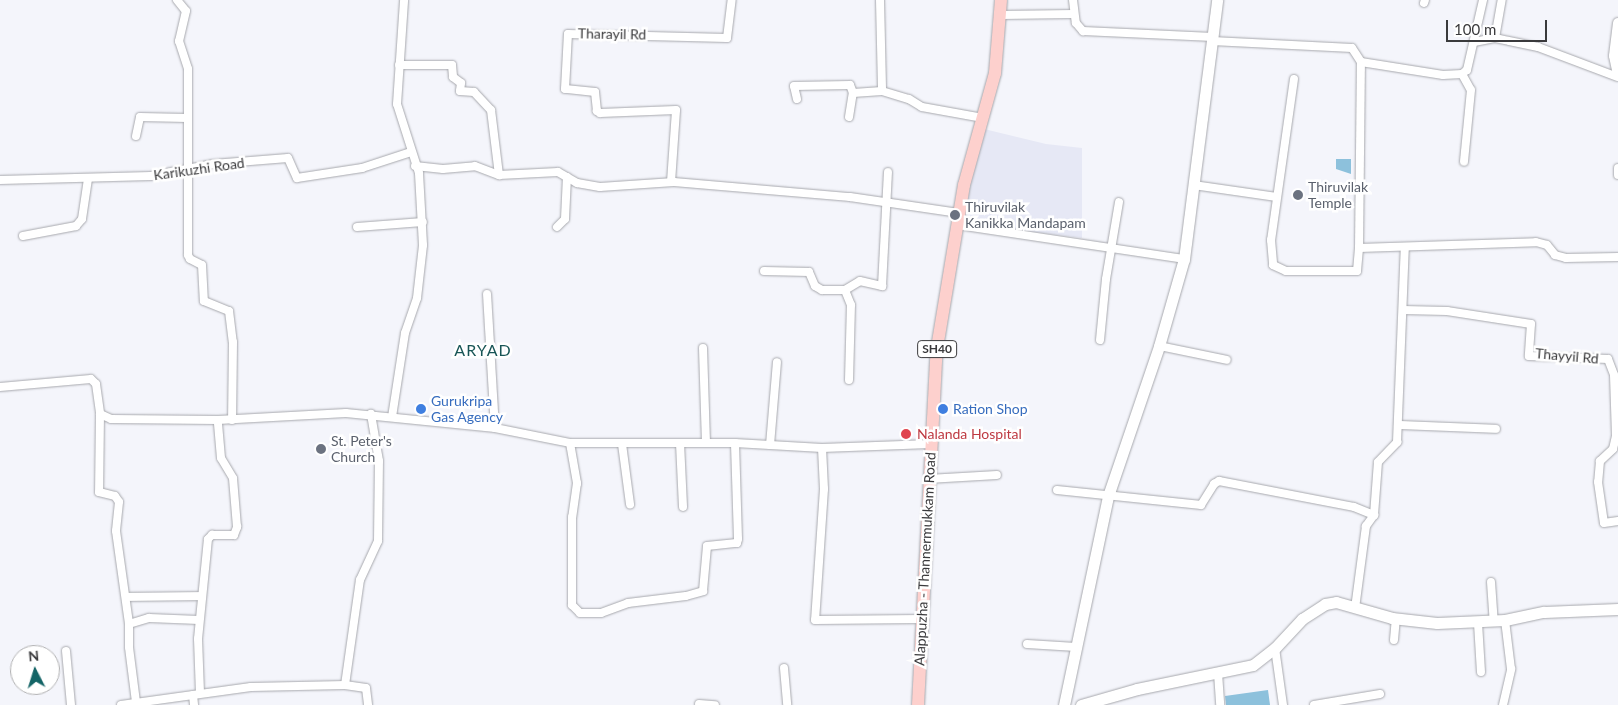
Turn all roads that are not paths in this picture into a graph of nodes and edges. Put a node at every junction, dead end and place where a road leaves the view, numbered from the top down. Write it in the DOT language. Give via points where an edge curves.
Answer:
graph roads {
  1 [pos="177,0"];
  2 [pos="404,0"];
  3 [pos="732,0"];
  4 [pos="880,0"];
  5 [pos="1001,0"];
  6 [pos="1073,0"];
  7 [pos="1217,0"];
  8 [pos="1483,0"];
  9 [pos="1502,0"];
  10 [pos="1073,14"];
  11 [pos="1001,15"];
  12 [pos="1618,23"];
  13 [pos="1495,38"];
  14 [pos="1213,39"];
  15 [pos="1474,42"];
  16 [pos="1361,62"];
  17 [pos="399,65"];
  18 [pos="1462,74"];
  19 [pos="1618,76"];
  20 [pos="1294,79"];
  21 [pos="882,91"];
  22 [pos="853,93"];
  23 [pos="797,99"];
  24 [pos="849,116"];
  25 [pos="188,118"];
  26 [pos="983,118"];
  27 [pos="136,136"];
  28 [pos="411,152"];
  29 [pos="1464,162"];
  30 [pos="415,166"];
  31 [pos="190,168"];
  32 [pos="1618,168"];
  33 [pos="888,172"];
  34 [pos="499,175"];
  35 [pos="1618,175"];
  36 [pos="568,177"];
  37 [pos="88,179"];
  38 [pos="0,180"];
  39 [pos="672,182"];
  40 [pos="1194,185"];
  41 [pos="1276,198"];
  42 [pos="1119,202"];
  43 [pos="888,203"];
  44 [pos="958,219"];
  45 [pos="423,222"];
  46 [pos="357,227"];
  47 [pos="557,227"];
  48 [pos="23,236"];
  49 [pos="1406,247"];
  50 [pos="1359,248"];
  51 [pos="1112,249"];
  52 [pos="1618,257"];
  53 [pos="1184,259"];
  54 [pos="764,270"];
  55 [pos="845,290"];
  56 [pos="487,294"];
  57 [pos="1403,310"];
  58 [pos="1100,340"];
  59 [pos="1159,346"];
  60 [pos="703,348"];
  61 [pos="1227,360"];
  62 [pos="777,362"];
  63 [pos="849,380"];
  64 [pos="0,387"];
  65 [pos="100,414"];
  66 [pos="371,414"];
  67 [pos="392,417"];
  68 [pos="218,420"];
  69 [pos="232,420"];
  70 [pos="1398,425"];
  71 [pos="494,428"];
  72 [pos="1496,429"];
  73 [pos="570,443"];
  74 [pos="680,443"];
  75 [pos="706,443"];
  76 [pos="735,443"];
  77 [pos="622,444"];
  78 [pos="930,444"];
  79 [pos="770,445"];
  80 [pos="822,448"];
  81 [pos="997,475"];
  82 [pos="928,479"];
  83 [pos="1057,490"];
  84 [pos="1108,496"];
  85 [pos="630,504"];
  86 [pos="683,507"];
  87 [pos="1374,515"];
  88 [pos="1618,521"];
  89 [pos="1491,582"];
  90 [pos="202,596"];
  91 [pos="126,597"];
  92 [pos="1355,608"];
  93 [pos="1618,609"];
  94 [pos="1396,618"];
  95 [pos="921,619"];
  96 [pos="199,620"];
  97 [pos="1499,620"];
  98 [pos="1478,622"];
  99 [pos="130,624"];
  100 [pos="1394,640"];
  101 [pos="1027,644"];
  102 [pos="1076,647"];
  103 [pos="1275,648"];
  104 [pos="66,651"];
  105 [pos="784,668"];
  106 [pos="1481,672"];
  107 [pos="1218,673"];
  108 [pos="346,685"];
  109 [pos="197,694"];
  110 [pos="1380,694"];
  111 [pos="1115,700"];
  112 [pos="136,702"];
  113 [pos="1345,703"];
  114 [pos="699,704"];
  115 [pos="71,705"];
  116 [pos="121,705"];
  117 [pos="194,705"];
  118 [pos="368,705"];
  119 [pos="715,705"];
  120 [pos="787,705"];
  121 [pos="918,705"];
  122 [pos="1064,705"];
  123 [pos="1081,705"];
  124 [pos="1220,705"];
  125 [pos="1283,705"];
  126 [pos="1314,705"];
  127 [pos="1503,705"];
  1 -- 25 [label="street" via="186,11 179,41 188,69"];
  2 -- 17 [label="street"];
  3 -- 39 [label="street, Tharayil Rd" via="727,38 568,34 565,89 595,92 600,113 676,110"];
  4 -- 21 [label="street"];
  5 -- 11 [label="main road, Alappuzha - Thannermukkam Road / SH40"];
  6 -- 10 [label="street"];
  7 -- 14 [label="main road"];
  8 -- 15 [label="street"];
  9 -- 13 [label="street"];
  10 -- 11 [label="street"];
  10 -- 14 [label="street" via="1079,29 1090,32"];
  11 -- 26 [label="main road, Alappuzha - Thannermukkam Road / SH40" via="995,73"];
  12 -- 19 [label="street" via="1614,56"];
  13 -- 15 [label="street"];
  13 -- 19 [label="street" via="1538,47"];
  14 -- 16 [label="street" via="1352,48"];
  14 -- 40 [label="main road"];
  15 -- 18 [label="street" via="1467,70"];
  16 -- 18 [label="street"];
  16 -- 50 [label="street"];
  17 -- 28 [label="street" via="397,104"];
  17 -- 34 [label="street" via="452,65 454,77 462,83 460,91 474,92 491,110"];
  18 -- 29 [label="street" via="1471,90"];
  20 -- 41 [label="street"];
  21 -- 22 [label="street"];
  21 -- 26 [label="street" via="909,99 922,107"];
  22 -- 23 [label="street" via="850,85 794,86"];
  22 -- 24 [label="street"];
  25 -- 27 [label="street" via="140,117"];
  25 -- 31 [label="street"];
  26 -- 44 [label="main road, Alappuzha - Thannermukkam Road / SH40"];
  28 -- 30 [label="street"];
  28 -- 31 [label="street, Karikuzhi Road" via="362,168 297,178 288,158"];
  30 -- 34 [label="street" via="443,169 475,166"];
  30 -- 45 [label="street"];
  31 -- 37 [label="street, Karikuzhi Road" via="168,174"];
  31 -- 69 [label="street" via="188,255 202,265 204,301 229,311 233,342"];
  32 -- 35 [label="street"];
  33 -- 43 [label="street"];
  34 -- 36 [label="street" via="558,172"];
  36 -- 39 [label="street" via="577,183 600,187"];
  36 -- 47 [label="street" via="565,220"];
  37 -- 38 [label="street, Karikuzhi Road"];
  37 -- 48 [label="street" via="82,219 76,226"];
  39 -- 43 [label="street"];
  40 -- 41 [label="street"];
  40 -- 53 [label="main road"];
  41 -- 50 [label="street" via="1271,240 1273,265 1286,271 1358,271"];
  42 -- 51 [label="street"];
  43 -- 44 [label="street"];
  43 -- 55 [label="street" via="882,286 860,281"];
  44 -- 51 [label="street"];
  44 -- 78 [label="main road, Alappuzha - Thannermukkam Road / SH40" via="937,348"];
  45 -- 46 [label="street"];
  45 -- 67 [label="street" via="423,261 417,298 405,334"];
  49 -- 50 [label="street"];
  49 -- 52 [label="street" via="1536,242 1548,245 1555,254 1566,258"];
  49 -- 57 [label="street"];
  51 -- 53 [label="street"];
  51 -- 58 [label="street"];
  53 -- 59 [label="main road"];
  54 -- 55 [label="street" via="809,272 815,286 822,290"];
  55 -- 63 [label="street" via="851,305"];
  56 -- 71 [label="street"];
  57 -- 70 [label="street"];
  57 -- 88 [label="street, Thayyil Rd" via="1448,311 1531,324 1529,356 1608,359 1614,375 1616,436 1613,449 1600,461 1598,482 1604,523"];
  59 -- 61 [label="street"];
  59 -- 84 [label="main road"];
  60 -- 75 [label="street"];
  62 -- 79 [label="street"];
  64 -- 65 [label="street" via="91,379 96,384"];
  65 -- 68 [label="street" via="111,418"];
  65 -- 91 [label="street" via="99,492 115,496 119,502 116,531"];
  66 -- 67 [label="street"];
  66 -- 69 [label="street" via="297,414"];
  66 -- 108 [label="street" via="379,461 378,541 360,580"];
  67 -- 71 [label="street"];
  68 -- 69 [label="street"];
  68 -- 90 [label="street" via="221,458 234,486 237,527 234,535 212,535 208,539"];
  70 -- 72 [label="street"];
  70 -- 87 [label="street" via="1397,442 1378,462"];
  71 -- 73 [label="street"];
  73 -- 76 [label="street" via="577,482 572,517 572,605 580,613 601,612 628,603 703,591 706,546 737,543 738,539"];
  73 -- 77 [label="street"];
  74 -- 75 [label="street"];
  74 -- 77 [label="street"];
  74 -- 86 [label="street"];
  75 -- 76 [label="street"];
  76 -- 79 [label="street"];
  77 -- 85 [label="street"];
  78 -- 80 [label="street"];
  78 -- 82 [label="main road, Alappuzha - Thannermukkam Road / SH40"];
  79 -- 80 [label="street"];
  80 -- 95 [label="street" via="824,489 816,620"];
  81 -- 82 [label="street"];
  82 -- 95 [label="main road, Alappuzha - Thannermukkam Road / SH40"];
  83 -- 84 [label="street"];
  84 -- 87 [label="street" via="1201,505 1214,483 1219,481 1354,507"];
  84 -- 102 [label="main road"];
  87 -- 92 [label="street" via="1366,526"];
  89 -- 97 [label="street"];
  90 -- 91 [label="street"];
  90 -- 96 [label="street"];
  91 -- 99 [label="street"];
  92 -- 94 [label="main road"];
  92 -- 103 [label="main road" via="1336,602 1325,604 1302,620"];
  93 -- 97 [label="main road" via="1544,612"];
  94 -- 98 [label="main road" via="1428,623"];
  94 -- 100 [label="street"];
  95 -- 121 [label="main road, Alappuzha - Thannermukkam Road / SH40"];
  96 -- 99 [label="street" via="149,618"];
  96 -- 109 [label="street"];
  97 -- 98 [label="main road"];
  97 -- 127 [label="street" via="1511,670"];
  98 -- 106 [label="street"];
  99 -- 112 [label="street" via="129,647"];
  101 -- 102 [label="street"];
  102 -- 122 [label="main road"];
  103 -- 107 [label="main road" via="1253,665"];
  103 -- 125 [label="street"];
  104 -- 115 [label="street"];
  105 -- 120 [label="street"];
  107 -- 111 [label="main road"];
  107 -- 124 [label="street"];
  108 -- 109 [label="street" via="252,687"];
  108 -- 118 [label="street" via="366,688"];
  109 -- 112 [label="street"];
  109 -- 117 [label="street"];
  110 -- 113 [label="street"];
  111 -- 123 [label="main road"];
  112 -- 116 [label="street"];
  113 -- 126 [label="street"];
  114 -- 119 [label="street"];
}
